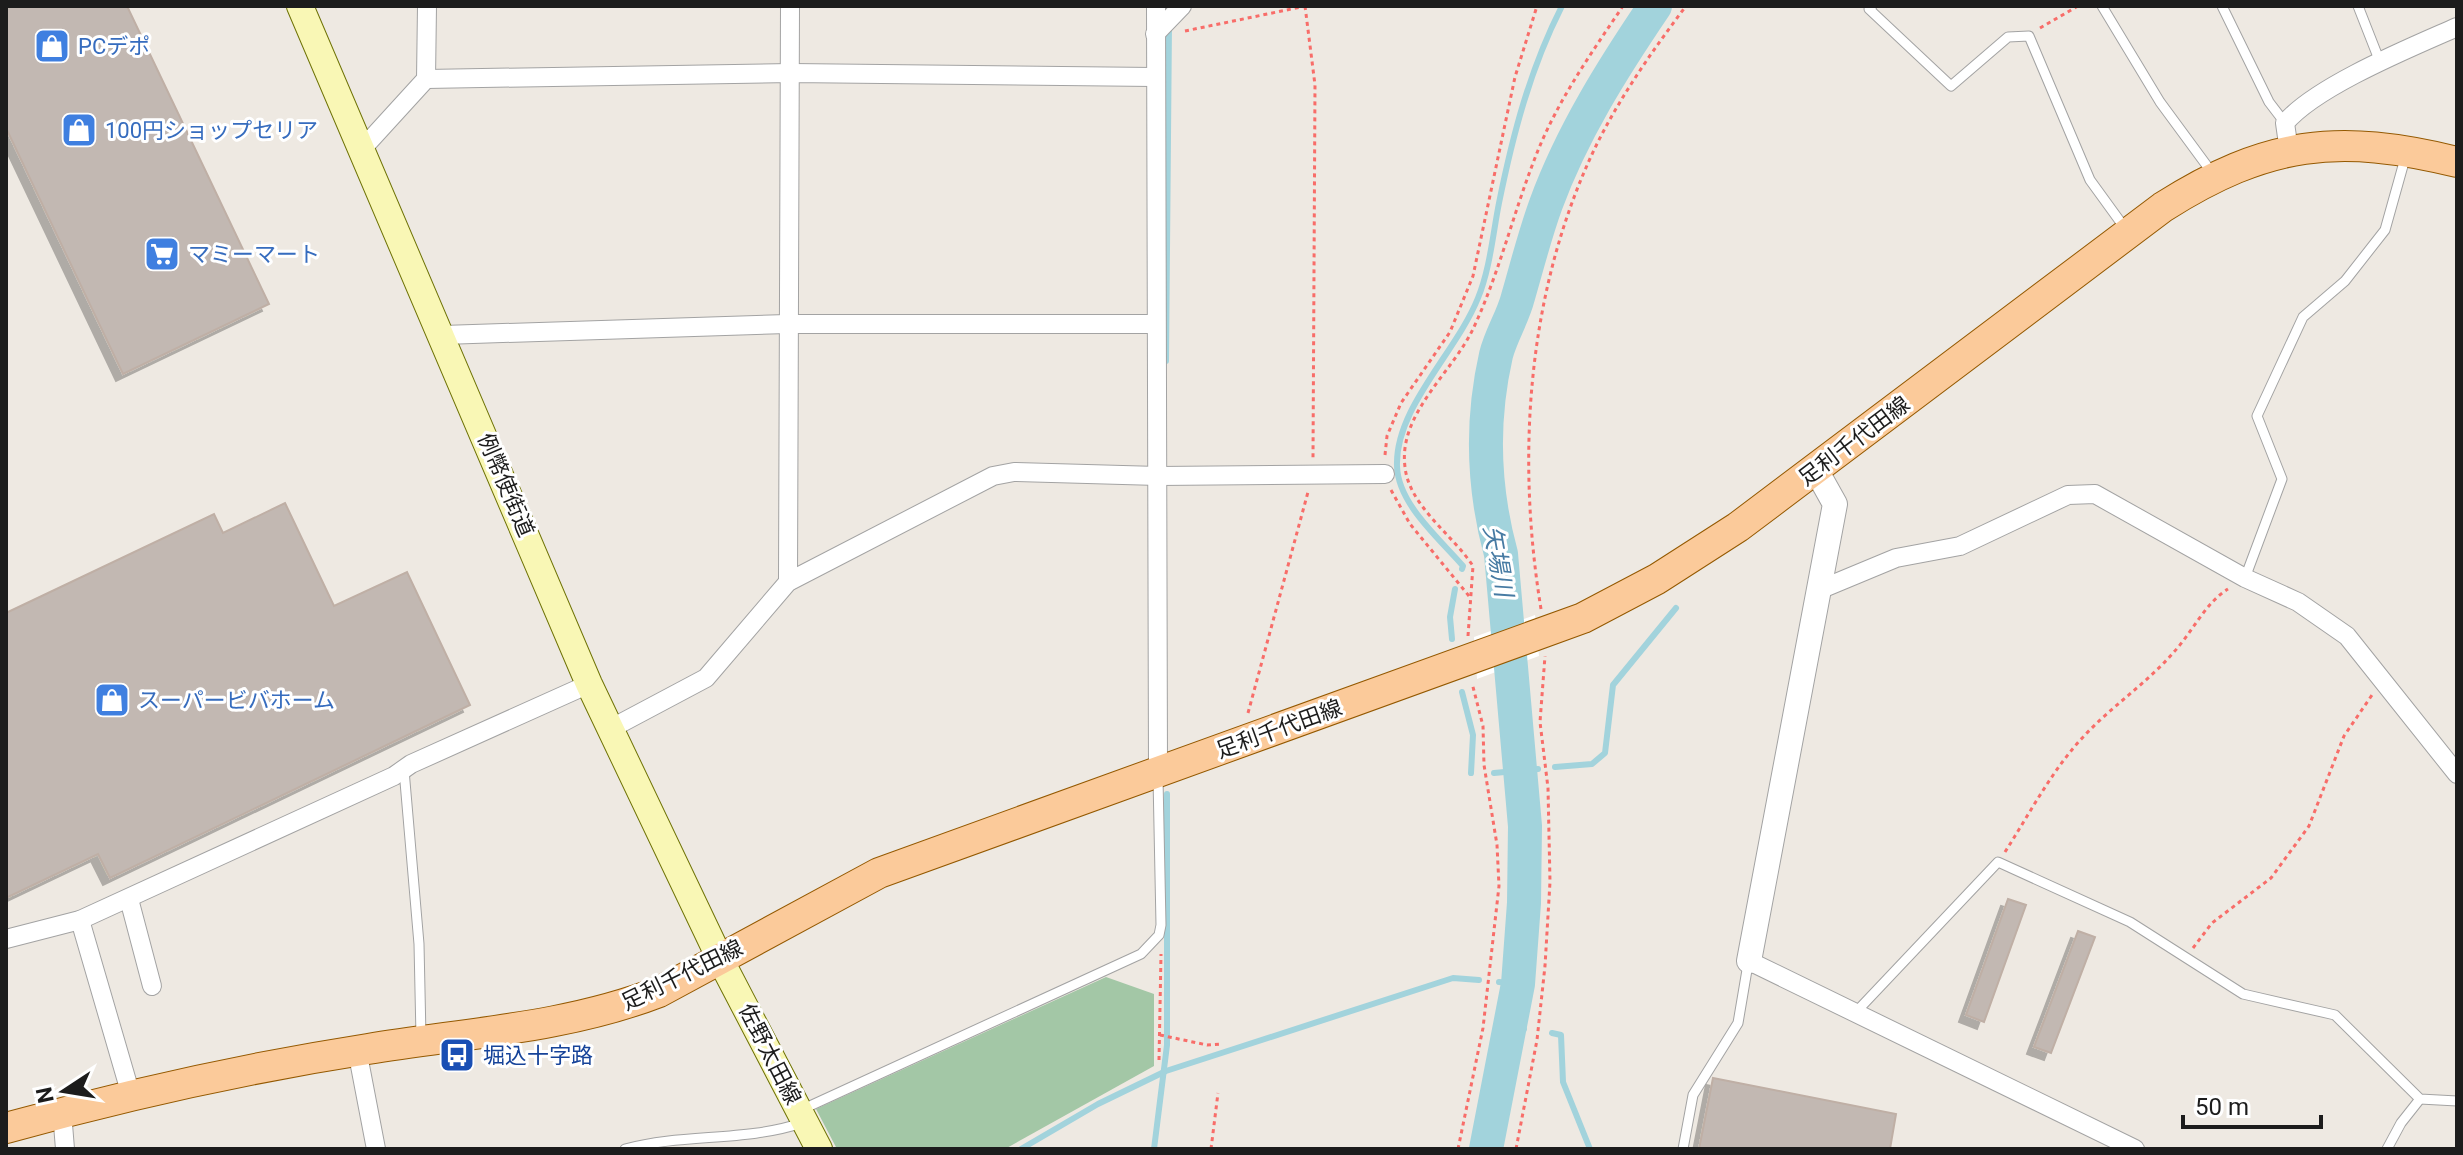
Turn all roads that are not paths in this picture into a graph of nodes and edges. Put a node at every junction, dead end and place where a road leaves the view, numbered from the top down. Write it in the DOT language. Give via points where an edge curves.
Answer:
graph roads {
  1 [pos="300,6"];
  2 [pos="427,6"];
  3 [pos="790,6"];
  4 [pos="1156,6"];
  5 [pos="1182,6"];
  6 [pos="1872,6"];
  7 [pos="2102,6"];
  8 [pos="2222,6"];
  9 [pos="2358,6"];
  10 [pos="2457,27"];
  11 [pos="1155,34"];
  12 [pos="2380,62"];
  13 [pos="791,73"];
  14 [pos="1154,77"];
  15 [pos="426,79"];
  16 [pos="2287,137"];
  17 [pos="363,148"];
  18 [pos="2408,150"];
  19 [pos="2457,162"];
  20 [pos="2215,177"];
  21 [pos="2129,234"];
  22 [pos="787,324"];
  23 [pos="1155,324"];
  24 [pos="443,335"];
  25 [pos="1816,470"];
  26 [pos="1385,474"];
  27 [pos="1158,476"];
  28 [pos="2245,578"];
  29 [pos="788,582"];
  30 [pos="1819,590"];
  31 [pos="589,684"];
  32 [pos="610,729"];
  33 [pos="404,770"];
  34 [pos="1158,771"];
  35 [pos="2457,774"];
  36 [pos="129,899"];
  37 [pos="80,920"];
  38 [pos="6,939"];
  39 [pos="720,959"];
  40 [pos="1749,961"];
  41 [pos="152,986"];
  42 [pos="1857,1011"];
  43 [pos="422,1040"];
  44 [pos="357,1050"];
  45 [pos="131,1095"];
  46 [pos="2420,1099"];
  47 [pos="2457,1101"];
  48 [pos="62,1112"];
  49 [pos="802,1116"];
  50 [pos="6,1128"];
  51 [pos="65,1149"];
  52 [pos="376,1149"];
  53 [pos="625,1149"];
  54 [pos="819,1149"];
  55 [pos="1683,1149"];
  56 [pos="2135,1149"];
  57 [pos="2387,1149"];
  1 -- 17 [label="main road, 例幣使街道"];
  2 -- 15 [label="street"];
  3 -- 13 [label="street"];
  4 -- 11 [label="street"];
  5 -- 11 [label="street"];
  6 -- 21 [label="lane" via="1869,9 1951,86 2008,37 2029,36 2090,180"];
  7 -- 20 [label="lane" via="2160,102"];
  8 -- 16 [label="lane"];
  9 -- 12 [label="lane"];
  10 -- 12 [label="street"];
  11 -- 14 [label="street"];
  12 -- 16 [label="street" via="2310,103"];
  13 -- 14 [label="street"];
  13 -- 15 [label="street"];
  13 -- 22 [label="street"];
  14 -- 23 [label="street"];
  15 -- 17 [label="street"];
  16 -- 18 [label="main road, 足利千代田線"];
  16 -- 20 [label="main road, 足利千代田線" via="2257,159"];
  17 -- 24 [label="main road, 例幣使街道"];
  18 -- 19 [label="main road, 足利千代田線"];
  18 -- 28 [label="lane" via="2385,230 2345,281 2303,317 2257,416 2282,479"];
  20 -- 21 [label="main road, 足利千代田線"];
  21 -- 25 [label="main road, 足利千代田線"];
  22 -- 23 [label="street"];
  22 -- 24 [label="street"];
  22 -- 29 [label="street"];
  23 -- 27 [label="street"];
  24 -- 31 [label="main road, 例幣使街道"];
  25 -- 30 [label="street" via="1835,504"];
  25 -- 34 [label="main road, 足利千代田線" via="1657,579 1583,618"];
  26 -- 27 [label="street"];
  27 -- 29 [label="street" via="993,476"];
  27 -- 34 [label="street"];
  28 -- 30 [label="street" via="2095,494 2068,495 1960,546 1896,558"];
  28 -- 35 [label="street" via="2298,602 2347,636"];
  29 -- 32 [label="street" via="706,678"];
  30 -- 40 [label="street"];
  31 -- 32 [label="main road, 例幣使街道"];
  31 -- 33 [label="street"];
  32 -- 39 [label="main road, 例幣使街道"];
  33 -- 36 [label="street"];
  33 -- 43 [label="lane"];
  34 -- 39 [label="main road, 足利千代田線" via="879,873"];
  34 -- 49 [label="lane" via="1159,935 1141,954"];
  36 -- 37 [label="street"];
  36 -- 41 [label="street"];
  37 -- 38 [label="street"];
  37 -- 45 [label="street"];
  39 -- 43 [label="main road, 足利千代田線" via="659,992 598,1014"];
  39 -- 49 [label="main road, 佐野太田線"];
  40 -- 42 [label="street"];
  40 -- 55 [label="lane" via="1738,1023 1693,1095"];
  42 -- 46 [label="lane" via="1998,862 2130,922 2243,994 2335,1015"];
  42 -- 56 [label="street"];
  43 -- 44 [label="main road, 足利千代田線"];
  44 -- 45 [label="main road, 足利千代田線"];
  44 -- 52 [label="street"];
  45 -- 48 [label="main road, 足利千代田線"];
  46 -- 47 [label="lane"];
  46 -- 57 [label="lane"];
  48 -- 50 [label="main road, 足利千代田線"];
  48 -- 51 [label="street"];
  49 -- 53 [label="lane" via="767,1134 668,1138"];
  49 -- 54 [label="main road, 佐野太田線"];
}
